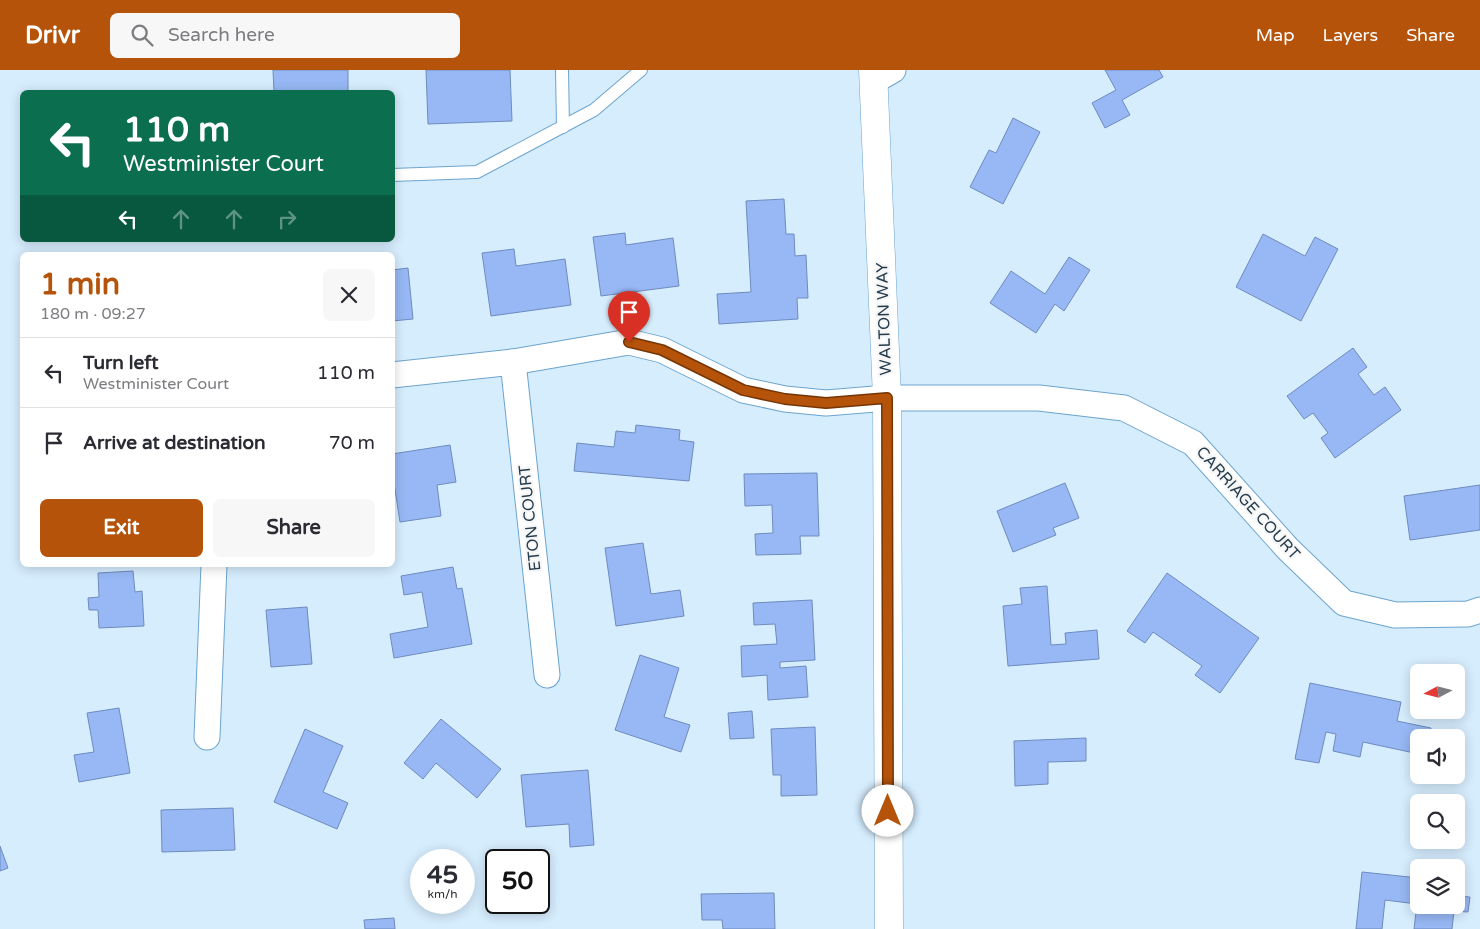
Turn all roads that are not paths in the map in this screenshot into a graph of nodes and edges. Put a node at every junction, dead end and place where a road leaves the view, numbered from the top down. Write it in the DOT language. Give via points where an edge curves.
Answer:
graph roads {
  1 [pos="562,70"];
  2 [pos="641,70"];
  3 [pos="880,74"];
  4 [pos="563,127"];
  5 [pos="395,175"];
  6 [pos="513,362"];
  7 [pos="395,375"];
  8 [pos="887,398"];
  9 [pos="214,567"];
  10 [pos="1480,610"];
  11 [pos="547,675"];
  12 [pos="208,737"];
  13 [pos="888,929"];
  1 -- 4 [label="lane"];
  2 -- 4 [label="lane" via="594,110"];
  3 -- 8 [label="main road, WALTON WAY"];
  4 -- 5 [label="lane" via="477,172"];
  6 -- 7 [label="street, CARRIAGE COURT"];
  6 -- 8 [label="street, CARRIAGE COURT" via="629,342 662,350 743,390 826,403"];
  6 -- 11 [label="street, ETON COURT"];
  8 -- 10 [label="street, CARRIAGE COURT" via="1039,398 1124,408 1193,443 1288,549 1344,603 1395,615 1468,614"];
  8 -- 13 [label="main road, WALTON WAY"];
  9 -- 12 [label="street"];
}
